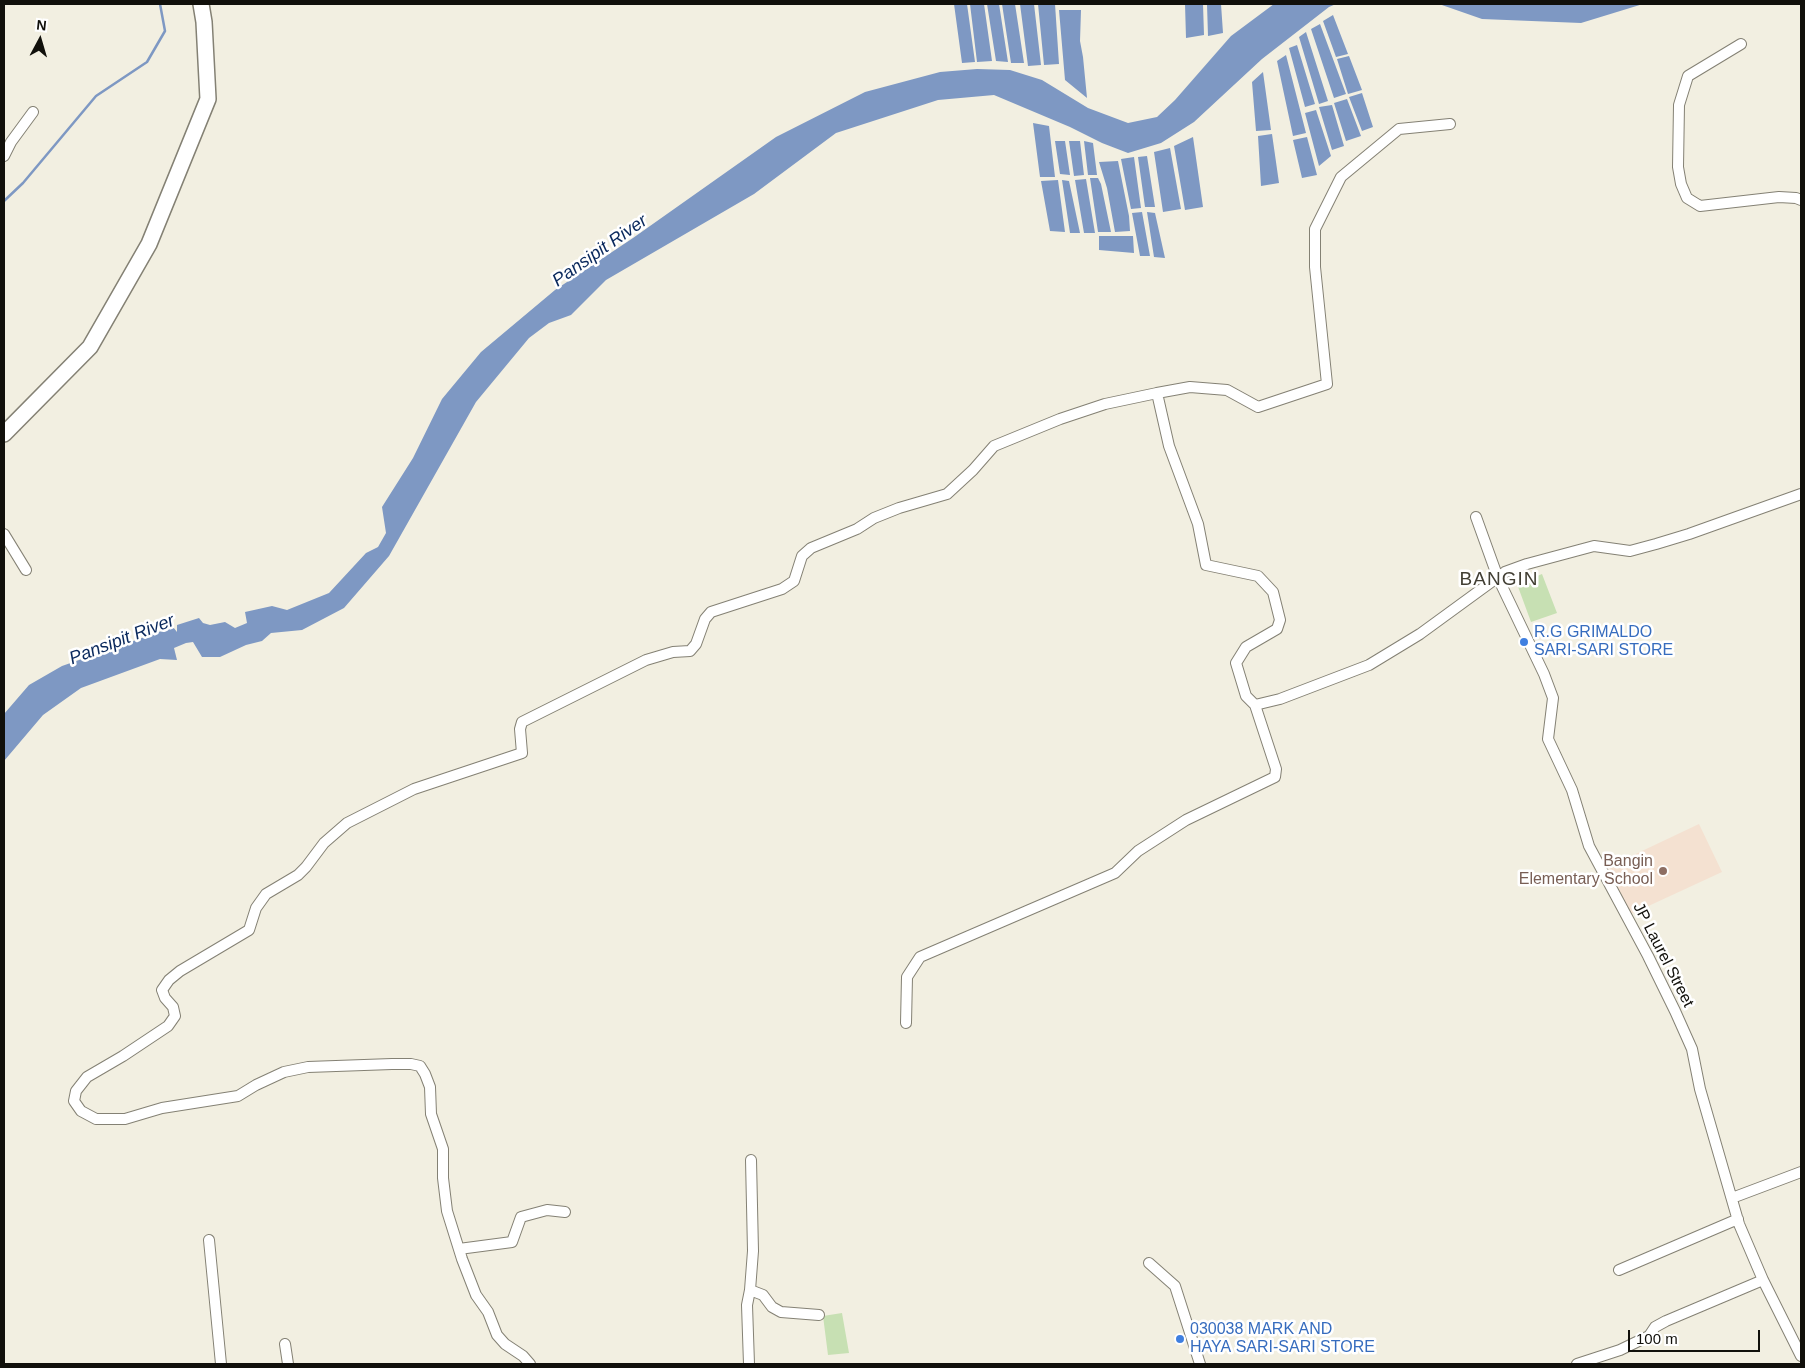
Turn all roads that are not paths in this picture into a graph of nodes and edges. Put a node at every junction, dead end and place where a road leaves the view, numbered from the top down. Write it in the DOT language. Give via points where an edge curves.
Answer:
graph roads {
  1 [pos="201,4"];
  2 [pos="1741,44"];
  3 [pos="33,112"];
  4 [pos="1450,124"];
  5 [pos="4,156"];
  6 [pos="1801,200"];
  7 [pos="1158,393"];
  8 [pos="4,434"];
  9 [pos="1801,494"];
  10 [pos="1476,517"];
  11 [pos="4,534"];
  12 [pos="26,570"];
  13 [pos="1498,578"];
  14 [pos="1255,705"];
  15 [pos="906,1023"];
  16 [pos="751,1160"];
  17 [pos="1801,1172"];
  18 [pos="1732,1198"];
  19 [pos="564,1212"];
  20 [pos="1738,1219"];
  21 [pos="209,1240"];
  22 [pos="459,1248"];
  23 [pos="1149,1263"];
  24 [pos="1619,1270"];
  25 [pos="1763,1280"];
  26 [pos="750,1290"];
  27 [pos="818,1315"];
  28 [pos="285,1344"];
  29 [pos="1801,1356"];
  30 [pos="222,1364"];
  31 [pos="288,1364"];
  32 [pos="530,1364"];
  33 [pos="749,1364"];
  34 [pos="1200,1364"];
  35 [pos="1577,1364"];
  1 -- 8 [label="main road" via="208,99 149,244 90,347"];
  2 -- 6 [label="street" via="1688,76 1679,105 1678,166 1681,184 1687,198 1700,206 1779,197"];
  3 -- 5 [label="street"];
  4 -- 7 [label="street" via="1398,129 1341,177 1315,229 1314,267 1327,384 1258,407 1227,390 1190,387"];
  7 -- 14 [label="street" via="1169,446 1198,524 1206,565 1258,576 1273,592 1280,620 1277,629 1246,647 1236,663 1246,696"];
  7 -- 22 [label="street" via="1105,404 994,446 947,494 899,508 811,548 802,556 794,581 782,589 711,612 690,651 646,660 522,722 522,753 414,788 347,823 324,843 298,875 266,894 256,908 249,930 169,980 162,990 174,1007 175,1016 168,1026 87,1077 76,1091 74,1101 81,1111 96,1119 125,1119 162,1108 238,1096 284,1072 308,1067 420,1066 430,1087 431,1114 444,1149 447,1211"];
  9 -- 13 [label="street" via="1656,544 1630,551 1594,546 1527,564"];
  10 -- 13 [label="street, JP Laurel Street"];
  11 -- 12 [label="street"];
  13 -- 14 [label="street" via="1370,665 1280,699"];
  13 -- 18 [label="street, JP Laurel Street" via="1553,698 1548,739 1572,790 1589,846 1652,964 1692,1049 1700,1089"];
  14 -- 15 [label="street" via="1276,769 1275,777 1186,820 1138,851 1115,874 920,957 907,977"];
  16 -- 26 [label="street" via="753,1251"];
  17 -- 18 [label="street"];
  18 -- 20 [label="street, JP Laurel Street"];
  19 -- 22 [label="street" via="547,1210 521,1217 512,1242"];
  20 -- 24 [label="street"];
  20 -- 25 [label="street, JP Laurel Street"];
  21 -- 30 [label="street"];
  22 -- 32 [label="street" via="476,1295 488,1312 497,1335"];
  23 -- 34 [label="street" via="1175,1286"];
  25 -- 29 [label="street, JP Laurel Street"];
  25 -- 35 [label="street" via="1666,1321 1655,1327 1649,1336 1620,1350"];
  26 -- 27 [label="street" via="764,1295 780,1312"];
  26 -- 33 [label="street" via="747,1305"];
  28 -- 31 [label="street"];
}
